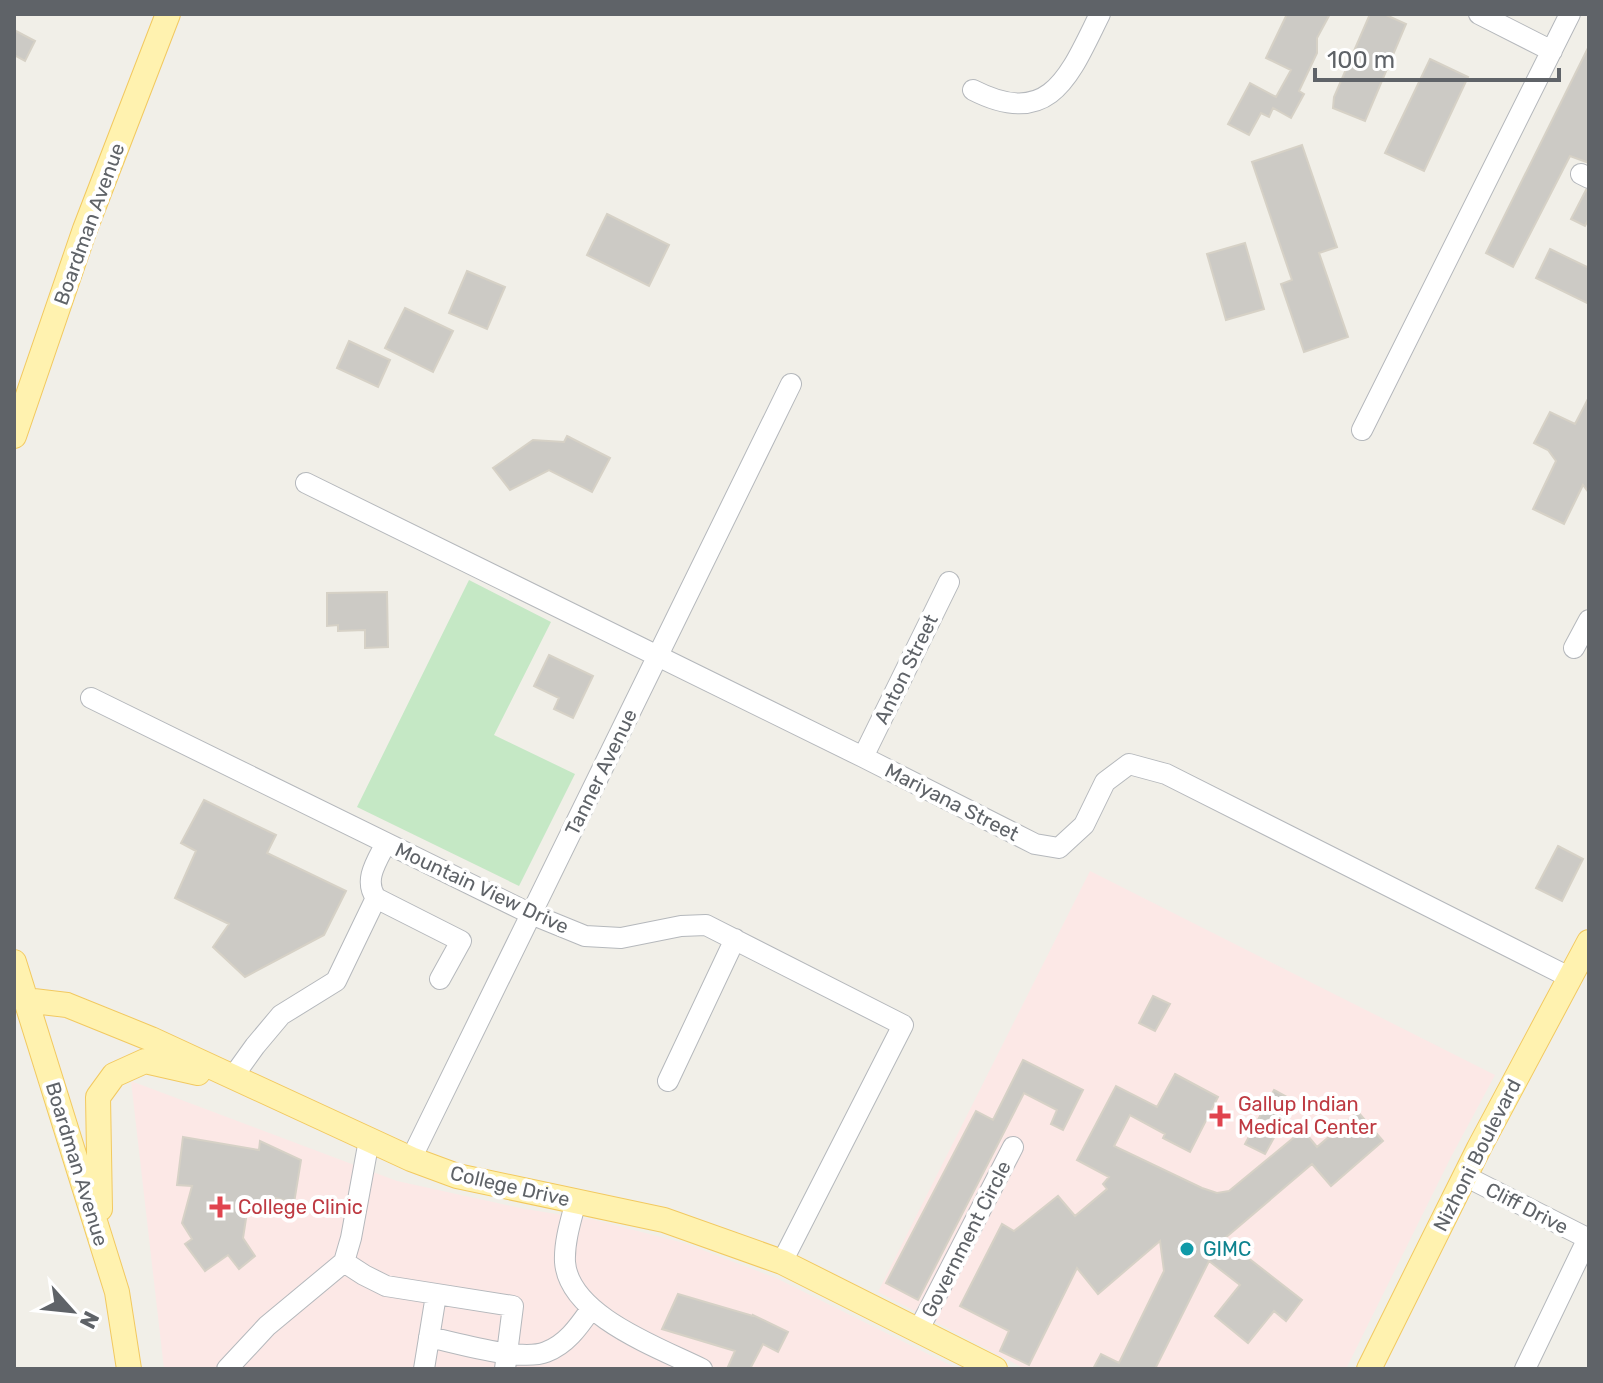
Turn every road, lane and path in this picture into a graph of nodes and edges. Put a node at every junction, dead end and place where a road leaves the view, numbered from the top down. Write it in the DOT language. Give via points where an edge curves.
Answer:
graph roads {
  1 [pos="168,14"];
  2 [pos="1100,14"];
  3 [pos="1479,14"];
  4 [pos="1570,14"];
  5 [pos="1552,51"];
  6 [pos="973,90"];
  7 [pos="791,384"];
  8 [pos="1362,430"];
  9 [pos="14,436"];
  10 [pos="306,483"];
  11 [pos="949,582"];
  12 [pos="1589,620"];
  13 [pos="1574,648"];
  14 [pos="658,657"];
  15 [pos="91,698"];
  16 [pos="863,757"];
  17 [pos="386,843"];
  18 [pos="376,898"];
  19 [pos="531,914"];
  20 [pos="735,939"];
  21 [pos="1589,942"];
  22 [pos="14,962"];
  23 [pos="1571,978"];
  24 [pos="440,979"];
  25 [pos="20,998"];
  26 [pos="239,1081"];
  27 [pos="668,1081"];
  28 [pos="369,1140"];
  29 [pos="1013,1147"];
  30 [pos="411,1159"];
  31 [pos="1465,1176"];
  32 [pos="576,1201"];
  33 [pos="100,1239"];
  34 [pos="1589,1239"];
  35 [pos="344,1262"];
  36 [pos="782,1262"];
  37 [pos="436,1295"];
  38 [pos="591,1309"];
  39 [pos="918,1331"];
  40 [pos="429,1337"];
  41 [pos="506,1361"];
  42 [pos="129,1369"];
  43 [pos="227,1369"];
  44 [pos="424,1369"];
  45 [pos="702,1369"];
  46 [pos="995,1369"];
  47 [pos="1369,1369"];
  48 [pos="1525,1369"];
  1 -- 9 [label="main road, Boardman Avenue" via="85,229"];
  2 -- 6 [label="street" via="1063,83 1043,98 1003,103"];
  3 -- 5 [label="street"];
  4 -- 5 [label="street"];
  5 -- 8 [label="street"];
  7 -- 14 [label="street, Tanner Avenue"];
  10 -- 14 [label="street, Mariyana Street"];
  11 -- 16 [label="street, Anton Street"];
  12 -- 13 [label="street"];
  14 -- 16 [label="street, Mariyana Street"];
  14 -- 19 [label="street, Tanner Avenue"];
  15 -- 17 [label="street, Mountain View Drive"];
  16 -- 23 [label="street, Mariyana Street" via="1035,844 1059,848 1084,825 1105,782 1129,764 1166,774"];
  17 -- 18 [label="street" via="370,878"];
  17 -- 19 [label="street, Mountain View Drive"];
  18 -- 24 [label="street" via="461,941"];
  18 -- 26 [label="street" via="336,981 281,1015 255,1046"];
  19 -- 20 [label="street, Mountain View Drive" via="585,936 621,938 706,925"];
  19 -- 30 [label="street, Tanner Avenue"];
  20 -- 27 [label="street"];
  20 -- 36 [label="street, Mountain View Drive" via="903,1025"];
  21 -- 23 [label="main road, Nizhoni Boulevard"];
  22 -- 25 [label="main road, Boardman Avenue"];
  23 -- 31 [label="main road, Nizhoni Boulevard"];
  25 -- 26 [label="main road, College Drive" via="67,1005"];
  25 -- 33 [label="main road, Boardman Avenue"];
  26 -- 28 [label="main road, College Drive"];
  26 -- 33 [label="main road" via="145,1061 114,1075 98,1097"];
  28 -- 30 [label="main road, College Drive"];
  28 -- 35 [label="street"];
  29 -- 39 [label="street, Government Circle"];
  30 -- 32 [label="main road, College Drive" via="457,1176"];
  31 -- 34 [label="street, Cliff Drive"];
  31 -- 47 [label="main road, Nizhoni Boulevard"];
  32 -- 36 [label="main road, College Drive" via="664,1220"];
  32 -- 38 [label="street" via="565,1264 572,1287"];
  33 -- 42 [label="main road, Boardman Avenue" via="117,1292"];
  34 -- 48 [label="street"];
  35 -- 37 [label="street" via="386,1286"];
  35 -- 43 [label="street" via="267,1326"];
  36 -- 39 [label="main road, College Drive"];
  37 -- 40 [label="street"];
  37 -- 41 [label="street" via="513,1306"];
  38 -- 41 [label="street" via="574,1333 551,1350"];
  38 -- 45 [label="street"];
  39 -- 46 [label="main road, College Drive"];
  40 -- 41 [label="street"];
  40 -- 44 [label="street"];
}
